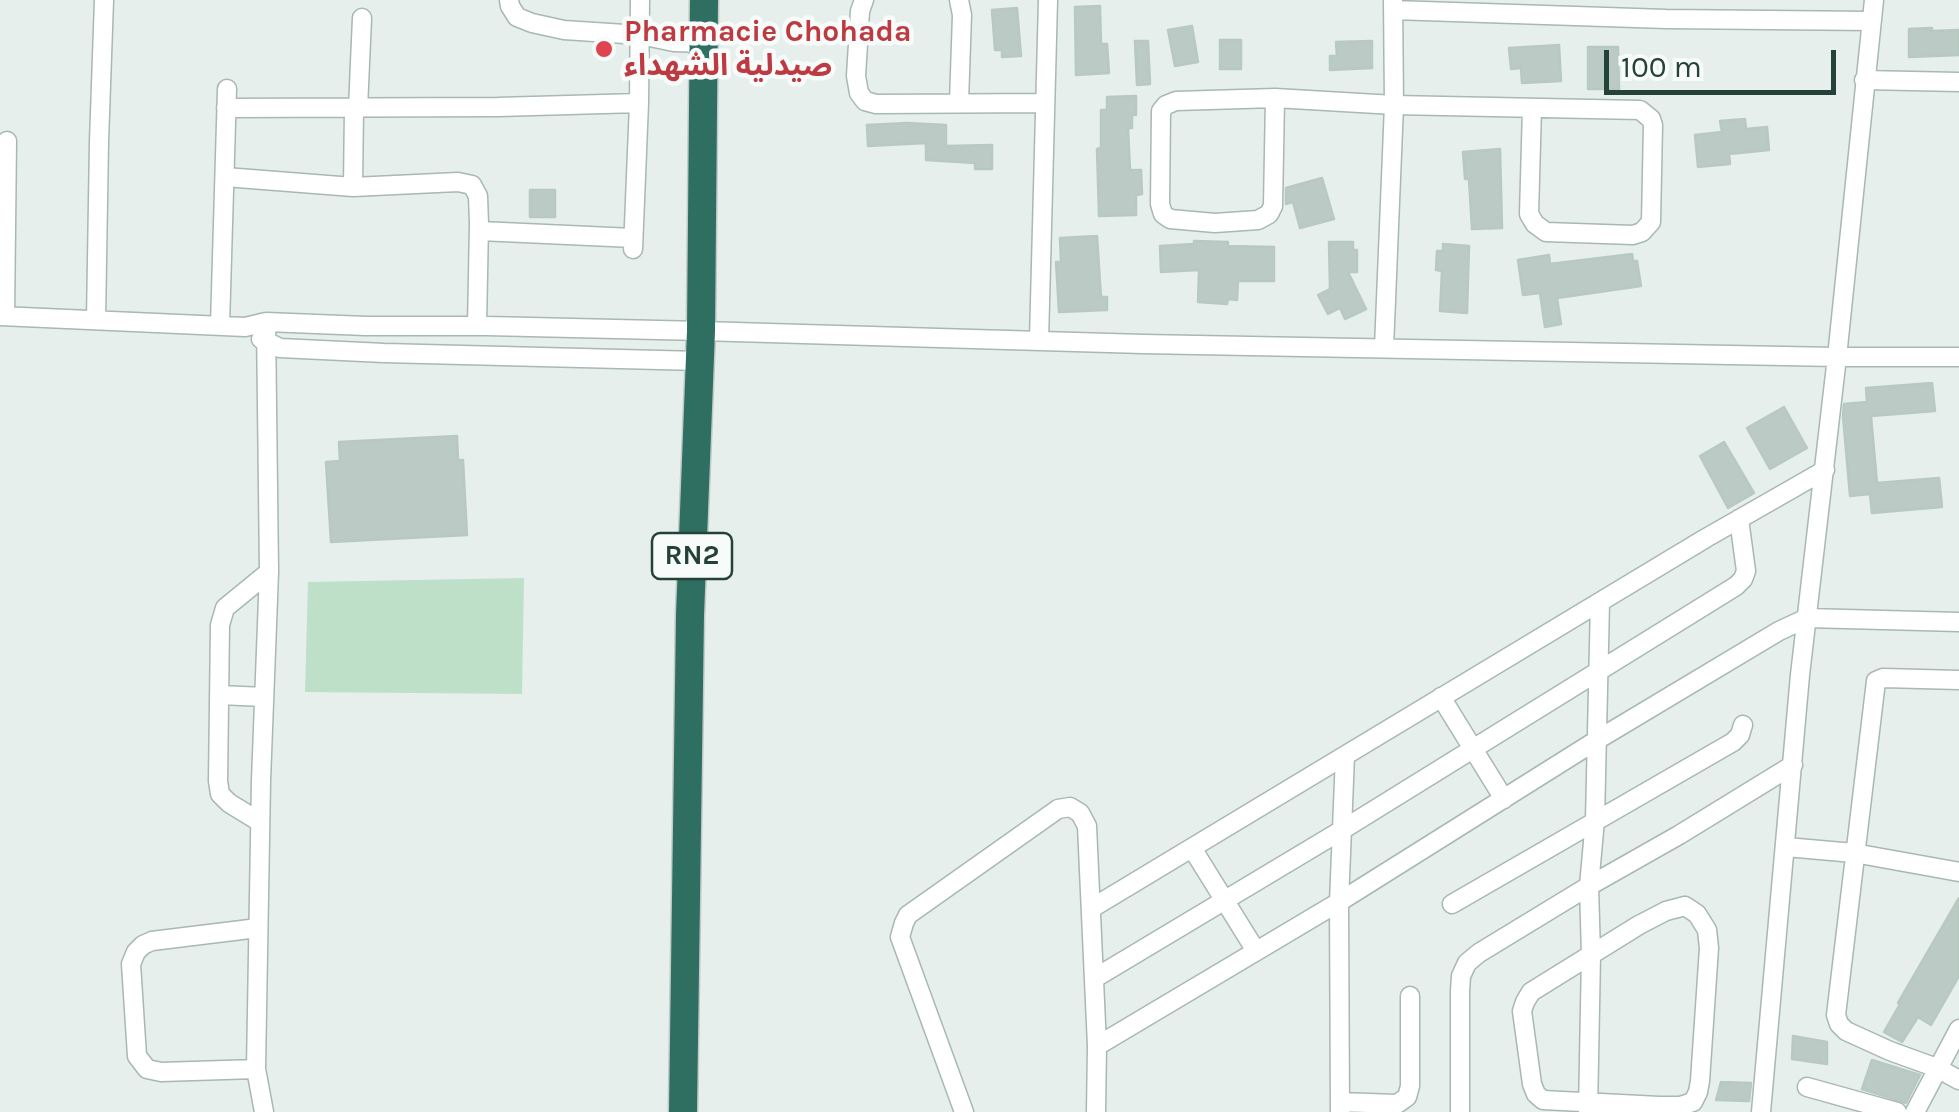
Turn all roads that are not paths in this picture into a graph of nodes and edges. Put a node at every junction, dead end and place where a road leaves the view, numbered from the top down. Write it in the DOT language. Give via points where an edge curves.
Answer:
graph roads {
  1 [pos="104,0"];
  2 [pos="509,0"];
  3 [pos="640,0"];
  4 [pos="704,0"];
  5 [pos="864,0"];
  6 [pos="959,0"];
  7 [pos="1048,0"];
  8 [pos="1874,0"];
  9 [pos="1393,5"];
  10 [pos="1488,7"];
  11 [pos="1569,8"];
  12 [pos="1666,9"];
  13 [pos="362,18"];
  14 [pos="1872,21"];
  15 [pos="640,35"];
  16 [pos="704,43"];
  17 [pos="1864,80"];
  18 [pos="1959,82"];
  19 [pos="1275,98"];
  20 [pos="959,102"];
  21 [pos="640,103"];
  22 [pos="1045,103"];
  23 [pos="1394,105"];
  24 [pos="356,108"];
  25 [pos="1532,108"];
  26 [pos="7,141"];
  27 [pos="225,177"];
  28 [pos="353,186"];
  29 [pos="480,231"];
  30 [pos="2,316"];
  31 [pos="96,320"];
  32 [pos="266,322"];
  33 [pos="220,325"];
  34 [pos="477,326"];
  35 [pos="245,328"];
  36 [pos="701,331"];
  37 [pos="1039,340"];
  38 [pos="267,343"];
  39 [pos="1384,348"];
  40 [pos="1837,357"];
  41 [pos="1959,357"];
  42 [pos="699,361"];
  43 [pos="1824,470"];
  44 [pos="1739,519"];
  45 [pos="269,572"];
  46 [pos="1600,602"];
  47 [pos="1808,618"];
  48 [pos="1959,622"];
  49 [pos="1599,672"];
  50 [pos="1959,680"];
  51 [pos="219,696"];
  52 [pos="264,696"];
  53 [pos="1441,697"];
  54 [pos="1743,725"];
  55 [pos="1598,740"];
  56 [pos="1473,750"];
  57 [pos="1345,756"];
  58 [pos="1793,765"];
  59 [pos="1504,798"];
  60 [pos="1595,820"];
  61 [pos="260,822"];
  62 [pos="1342,830"];
  63 [pos="1786,847"];
  64 [pos="1192,848"];
  65 [pos="1854,853"];
  66 [pos="1959,872"];
  67 [pos="1589,886"];
  68 [pos="1224,901"];
  69 [pos="1339,902"];
  70 [pos="1452,904"];
  71 [pos="1092,908"];
  72 [pos="258,928"];
  73 [pos="1256,951"];
  74 [pos="1591,955"];
  75 [pos="1095,978"];
  76 [pos="1410,996"];
  77 [pos="1959,1030"];
  78 [pos="1098,1046"];
  79 [pos="1937,1068"];
  80 [pos="256,1069"];
  81 [pos="1959,1080"];
  82 [pos="1808,1088"];
  83 [pos="1340,1107"];
  84 [pos="1588,1107"];
  85 [pos="264,1112"];
  86 [pos="683,1112"];
  87 [pos="964,1112"];
  88 [pos="1096,1112"];
  89 [pos="1460,1112"];
  90 [pos="1762,1112"];
  91 [pos="1896,1112"];
  92 [pos="1914,1112"];
  1 -- 31 [label="street"];
  2 -- 15 [label="street" via="517,17 532,23"];
  3 -- 15 [label="street"];
  4 -- 16 [label="highway, RN2"];
  5 -- 20 [label="street" via="856,76 864,101"];
  6 -- 20 [label="street"];
  7 -- 22 [label="street"];
  8 -- 14 [label="street"];
  9 -- 10 [label="street"];
  9 -- 23 [label="street"];
  10 -- 11 [label="street"];
  11 -- 12 [label="street"];
  12 -- 14 [label="street"];
  13 -- 24 [label="street"];
  14 -- 17 [label="street"];
  15 -- 16 [label="street"];
  15 -- 21 [label="street"];
  16 -- 36 [label="highway, RN2"];
  17 -- 18 [label="street"];
  17 -- 40 [label="street"];
  19 -- 19 [label="street" via="1269,214 1215,223 1163,214 1160,119 1166,105"];
  19 -- 23 [label="street"];
  20 -- 22 [label="street"];
  21 -- 24 [label="street"];
  21 -- 29 [label="street" via="633,244"];
  22 -- 37 [label="street"];
  23 -- 25 [label="street"];
  23 -- 39 [label="street"];
  24 -- 27 [label="street" via="226,98"];
  24 -- 28 [label="street"];
  25 -- 25 [label="street" via="1646,113 1652,125 1650,222 1642,232 1546,232 1535,224 1529,214"];
  26 -- 30 [label="street"];
  27 -- 28 [label="street"];
  27 -- 33 [label="street"];
  28 -- 29 [label="street" via="468,183 477,190"];
  29 -- 34 [label="street"];
  30 -- 31 [label="street"];
  31 -- 33 [label="street"];
  32 -- 34 [label="street"];
  32 -- 35 [label="street"];
  32 -- 38 [label="street"];
  33 -- 35 [label="street"];
  34 -- 36 [label="street"];
  35 -- 38 [label="street"];
  36 -- 37 [label="street"];
  36 -- 42 [label="highway, RN2"];
  37 -- 39 [label="street"];
  38 -- 42 [label="street" via="384,353"];
  38 -- 45 [label="street"];
  39 -- 40 [label="street"];
  40 -- 41 [label="street"];
  40 -- 43 [label="street"];
  42 -- 86 [label="highway, RN2"];
  43 -- 44 [label="street"];
  43 -- 47 [label="street"];
  44 -- 46 [label="street"];
  44 -- 49 [label="street" via="1743,579"];
  45 -- 51 [label="street" via="221,615"];
  45 -- 52 [label="street"];
  46 -- 49 [label="street"];
  46 -- 53 [label="street"];
  47 -- 48 [label="street"];
  47 -- 55 [label="street"];
  47 -- 58 [label="street"];
  49 -- 55 [label="street"];
  49 -- 56 [label="street"];
  50 -- 65 [label="street" via="1876,681"];
  51 -- 52 [label="street"];
  51 -- 61 [label="street" via="220,794"];
  52 -- 61 [label="street"];
  53 -- 56 [label="street"];
  53 -- 57 [label="street"];
  54 -- 60 [label="street" via="1733,742"];
  55 -- 59 [label="street"];
  55 -- 60 [label="street"];
  56 -- 59 [label="street"];
  56 -- 62 [label="street"];
  57 -- 62 [label="street"];
  57 -- 64 [label="street"];
  58 -- 63 [label="street"];
  58 -- 67 [label="street"];
  59 -- 69 [label="street"];
  60 -- 67 [label="street"];
  60 -- 70 [label="street"];
  61 -- 72 [label="street"];
  62 -- 68 [label="street"];
  62 -- 69 [label="street"];
  63 -- 65 [label="street"];
  63 -- 90 [label="street"];
  64 -- 68 [label="street"];
  64 -- 71 [label="street"];
  65 -- 66 [label="street"];
  65 -- 79 [label="street" via="1839,1024"];
  67 -- 74 [label="street"];
  67 -- 89 [label="street" via="1467,963 1460,991"];
  68 -- 73 [label="street"];
  68 -- 75 [label="street"];
  69 -- 73 [label="street"];
  69 -- 83 [label="street"];
  71 -- 75 [label="street"];
  71 -- 87 [label="street" via="1086,826 1070,807 908,915 900,937"];
  72 -- 80 [label="street"];
  72 -- 80 [label="street" via="152,940 131,964 137,1056 146,1069"];
  73 -- 78 [label="street"];
  74 -- 84 [label="street"];
  74 -- 84 [label="street" via="1531,992 1522,1011 1536,1094"];
  74 -- 84 [label="street" via="1685,906 1707,930 1700,1081 1693,1102"];
  75 -- 78 [label="street"];
  76 -- 83 [label="street" via="1407,1098"];
  77 -- 79 [label="street"];
  78 -- 88 [label="street"];
  79 -- 81 [label="street"];
  79 -- 92 [label="street"];
  80 -- 85 [label="street"];
  82 -- 91 [label="street"];
}
